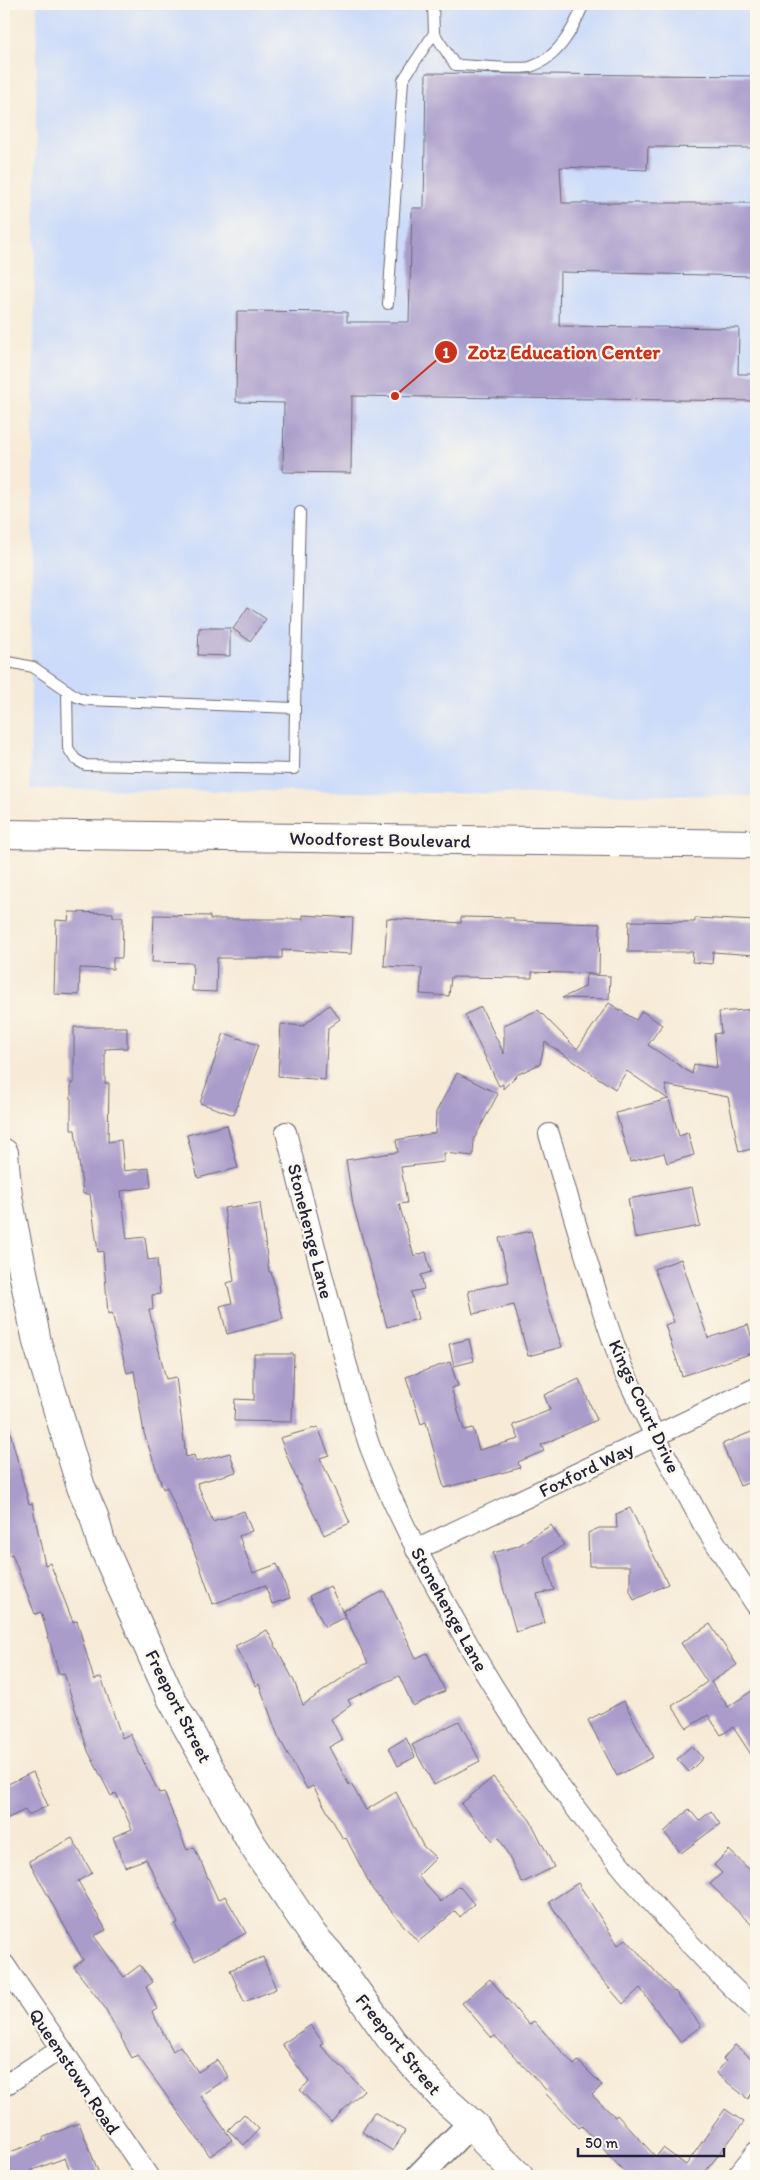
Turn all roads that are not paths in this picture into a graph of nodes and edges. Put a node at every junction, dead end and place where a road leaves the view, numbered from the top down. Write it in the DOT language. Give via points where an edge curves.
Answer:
graph roads {
  1 [pos="433,4"];
  2 [pos="584,4"];
  3 [pos="434,33"];
  4 [pos="388,304"];
  5 [pos="300,512"];
  6 [pos="4,661"];
  7 [pos="67,690"];
  8 [pos="295,708"];
  9 [pos="4,834"];
  10 [pos="756,844"];
  11 [pos="286,1132"];
  12 [pos="549,1134"];
  13 [pos="4,1153"];
  14 [pos="756,1388"];
  15 [pos="655,1436"];
  16 [pos="416,1550"];
  17 [pos="756,1605"];
  18 [pos="4,1964"];
  19 [pos="756,2010"];
  20 [pos="60,2049"];
  21 [pos="4,2086"];
  22 [pos="471,2123"];
  23 [pos="756,2152"];
  24 [pos="148,2176"];
  25 [pos="419,2176"];
  26 [pos="519,2176"];
  27 [pos="737,2176"];
  1 -- 3 [label="lane"];
  2 -- 3 [label="lane" via="576,24 556,52 529,67 455,65"];
  3 -- 4 [label="lane" via="403,80"];
  5 -- 8 [label="lane"];
  6 -- 7 [label="lane" via="33,668"];
  7 -- 8 [label="lane" via="86,700"];
  7 -- 8 [label="lane" via="68,748 75,759 85,765 294,769"];
  9 -- 10 [label="main road, Woodforest Boulevard"];
  11 -- 16 [label="street, Stonehenge Lane" via="370,1447"];
  12 -- 15 [label="street, Kings Court Drive" via="622,1367"];
  13 -- 22 [label="main road, Freeport Street" via="8,1197 37,1342 50,1388 101,1542 171,1698 252,1844 312,1935 330,1954 403,2054"];
  14 -- 15 [label="street, Foxford Way"];
  15 -- 16 [label="street, Foxford Way"];
  15 -- 17 [label="street, Kings Court Drive" via="703,1524"];
  16 -- 19 [label="street, Stonehenge Lane" via="525,1739 584,1821 699,1955"];
  18 -- 20 [label="street, Queenstown Road"];
  20 -- 21 [label="street"];
  20 -- 24 [label="street, Queenstown Road"];
  22 -- 25 [label="street"];
  22 -- 26 [label="main road, Freeport Street"];
  23 -- 27 [label="street"];
}
